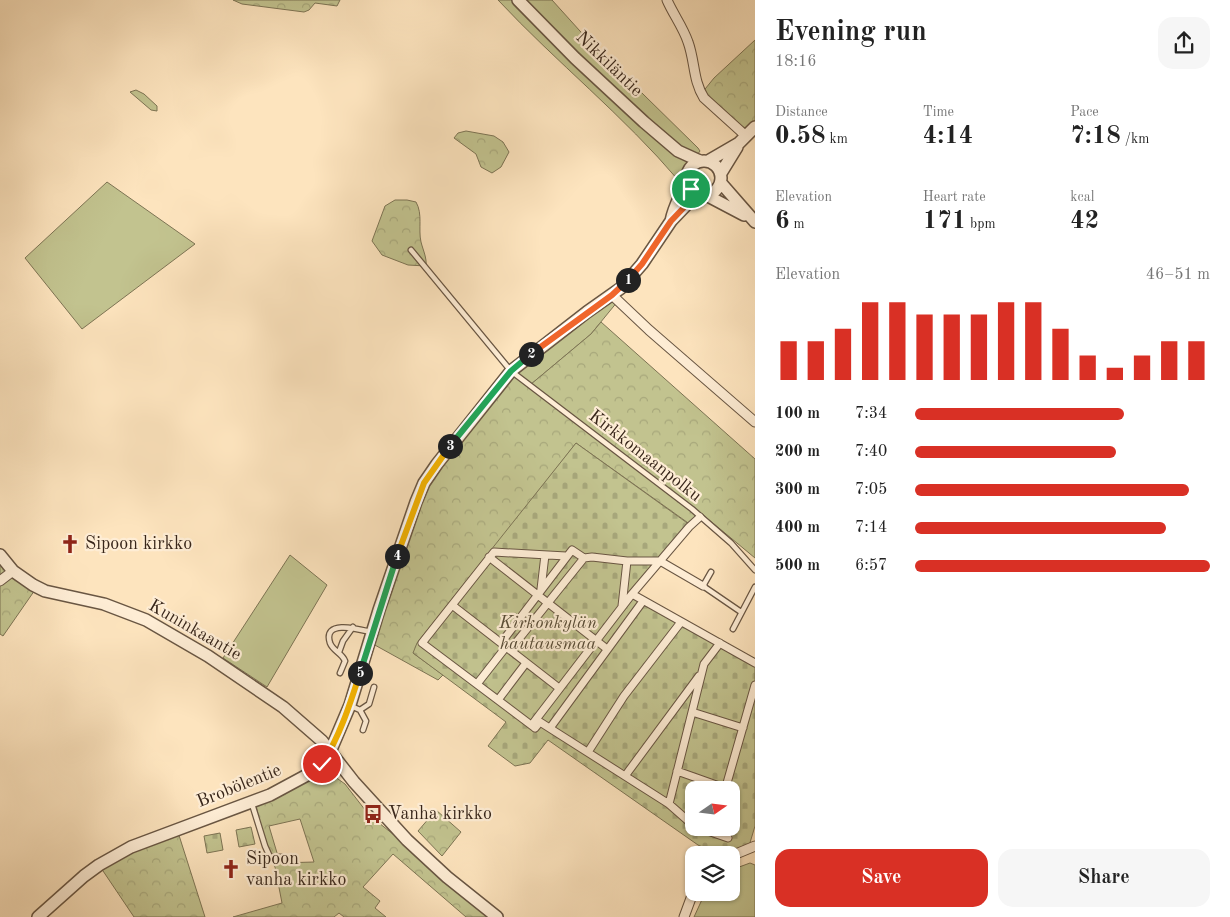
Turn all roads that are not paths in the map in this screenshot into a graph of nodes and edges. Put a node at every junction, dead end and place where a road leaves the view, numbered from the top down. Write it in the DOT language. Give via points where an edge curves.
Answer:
graph roads {
  1 [pos="518,0"];
  2 [pos="666,0"];
  3 [pos="755,127"];
  4 [pos="743,140"];
  5 [pos="678,151"];
  6 [pos="704,161"];
  7 [pos="688,176"];
  8 [pos="721,178"];
  9 [pos="702,195"];
  10 [pos="753,220"];
  11 [pos="671,221"];
  12 [pos="411,250"];
  13 [pos="612,295"];
  14 [pos="511,371"];
  15 [pos="755,422"];
  16 [pos="700,517"];
  17 [pos="0,555"];
  18 [pos="545,555"];
  19 [pos="566,556"];
  20 [pos="489,557"];
  21 [pos="584,558"];
  22 [pos="660,560"];
  23 [pos="627,561"];
  24 [pos="755,570"];
  25 [pos="13,571"];
  26 [pos="711,572"];
  27 [pos="0,581"];
  28 [pos="703,586"];
  29 [pos="755,587"];
  30 [pos="539,593"];
  31 [pos="632,594"];
  32 [pos="643,601"];
  33 [pos="547,603"];
  34 [pos="452,606"];
  35 [pos="622,607"];
  36 [pos="741,612"];
  37 [pos="682,622"];
  38 [pos="353,627"];
  39 [pos="733,629"];
  40 [pos="372,632"];
  41 [pos="596,642"];
  42 [pos="720,643"];
  43 [pos="505,647"];
  44 [pos="607,649"];
  45 [pos="339,652"];
  46 [pos="526,663"];
  47 [pos="755,663"];
  48 [pos="702,671"];
  49 [pos="340,673"];
  50 [pos="477,684"];
  51 [pos="755,685"];
  52 [pos="374,687"];
  53 [pos="559,688"];
  54 [pos="498,700"];
  55 [pos="355,707"];
  56 [pos="692,712"];
  57 [pos="535,728"];
  58 [pos="550,728"];
  59 [pos="743,728"];
  60 [pos="363,730"];
  61 [pos="330,752"];
  62 [pos="588,752"];
  63 [pos="678,771"];
  64 [pos="625,776"];
  65 [pos="704,781"];
  66 [pos="727,781"];
  67 [pos="252,802"];
  68 [pos="669,804"];
  69 [pos="685,818"];
  70 [pos="725,836"];
  71 [pos="728,838"];
  72 [pos="755,846"];
  73 [pos="740,852"];
  74 [pos="282,857"];
  75 [pos="690,901"];
  76 [pos="38,917"];
  77 [pos="497,917"];
  78 [pos="684,917"];
  1 -- 5 [label="street, Nikkiläntie" via="582,64"];
  2 -- 4 [label="street" via="688,40 699,91"];
  3 -- 4 [label="street"];
  4 -- 6 [label="street"];
  4 -- 8 [label="street"];
  5 -- 6 [label="street, Nikkiläntie"];
  5 -- 7 [label="street, Nikkiläntie"];
  6 -- 7 [label="street" via="691,167"];
  6 -- 8 [label="street" via="714,164"];
  7 -- 9 [label="street" via="691,189"];
  7 -- 11 [label="street, Brobölentie"];
  8 -- 9 [label="street" via="715,192"];
  8 -- 10 [label="street"];
  9 -- 10 [label="street"];
  9 -- 11 [label="street, Brobölentie" via="693,198"];
  11 -- 13 [label="street, Brobölentie" via="642,264"];
  12 -- 14 [label="lane, Kirkkomaanpolku"];
  13 -- 14 [label="street, Brobölentie"];
  13 -- 15 [label="street"];
  14 -- 16 [label="lane, Kirkkomaanpolku"];
  14 -- 40 [label="street, Brobölentie" via="424,483"];
  16 -- 22 [label="street"];
  16 -- 24 [label="lane, Kirkkomaanpolku" via="731,543"];
  17 -- 25 [label="street, Kuninkaantie"];
  18 -- 19 [label="street"];
  18 -- 20 [label="street" via="494,552"];
  18 -- 30 [label="street"];
  19 -- 21 [label="street" via="572,550"];
  19 -- 30 [label="street"];
  20 -- 30 [label="street"];
  20 -- 34 [label="street"];
  21 -- 23 [label="street"];
  21 -- 33 [label="street"];
  22 -- 23 [label="street"];
  22 -- 28 [label="street"];
  22 -- 31 [label="street"];
  23 -- 35 [label="street"];
  25 -- 27 [label="street"];
  25 -- 61 [label="street, Kuninkaantie" via="45,591 104,604 146,620 208,656 283,707"];
  26 -- 28 [label="lane"];
  28 -- 36 [label="lane"];
  29 -- 36 [label="lane"];
  30 -- 33 [label="street"];
  30 -- 43 [label="street"];
  31 -- 32 [label="street"];
  31 -- 35 [label="street"];
  32 -- 37 [label="street"];
  32 -- 44 [label="street"];
  33 -- 41 [label="street"];
  33 -- 43 [label="street"];
  34 -- 43 [label="street"];
  34 -- 50 [label="street" via="422,643"];
  35 -- 41 [label="street"];
  36 -- 39 [label="lane"];
  37 -- 42 [label="street"];
  37 -- 62 [label="street" via="624,696"];
  38 -- 40 [label="lane"];
  38 -- 45 [label="lane"];
  38 -- 45 [label="lane" via="337,628 331,634 330,642"];
  40 -- 55 [label="street, Brobölentie"];
  41 -- 44 [label="street"];
  41 -- 53 [label="street"];
  42 -- 47 [label="street"];
  42 -- 48 [label="street"];
  43 -- 46 [label="street"];
  43 -- 50 [label="street"];
  44 -- 58 [label="street"];
  45 -- 49 [label="lane" via="345,661"];
  46 -- 53 [label="street"];
  46 -- 54 [label="street"];
  48 -- 56 [label="street"];
  48 -- 64 [label="street"];
  50 -- 54 [label="street"];
  51 -- 59 [label="street"];
  52 -- 55 [label="lane" via="369,704"];
  53 -- 57 [label="street" via="534,722"];
  54 -- 57 [label="street"];
  55 -- 60 [label="lane" via="366,721"];
  55 -- 61 [label="street, Brobölentie"];
  56 -- 59 [label="street"];
  56 -- 63 [label="street"];
  57 -- 58 [label="street" via="540,722"];
  58 -- 62 [label="street"];
  59 -- 66 [label="street"];
  61 -- 67 [label="street, Brobölentie" via="317,769"];
  61 -- 77 [label="street, Kuninkaantie" via="407,840"];
  62 -- 64 [label="street"];
  63 -- 65 [label="street"];
  63 -- 68 [label="street"];
  64 -- 68 [label="street"];
  67 -- 74 [label="lane" via="270,857"];
  67 -- 76 [label="street, Brobölentie" via="131,847 84,876"];
  68 -- 69 [label="street"];
  70 -- 71 [label="street"];
  72 -- 73 [label="street"];
  75 -- 78 [label="street"];
}
